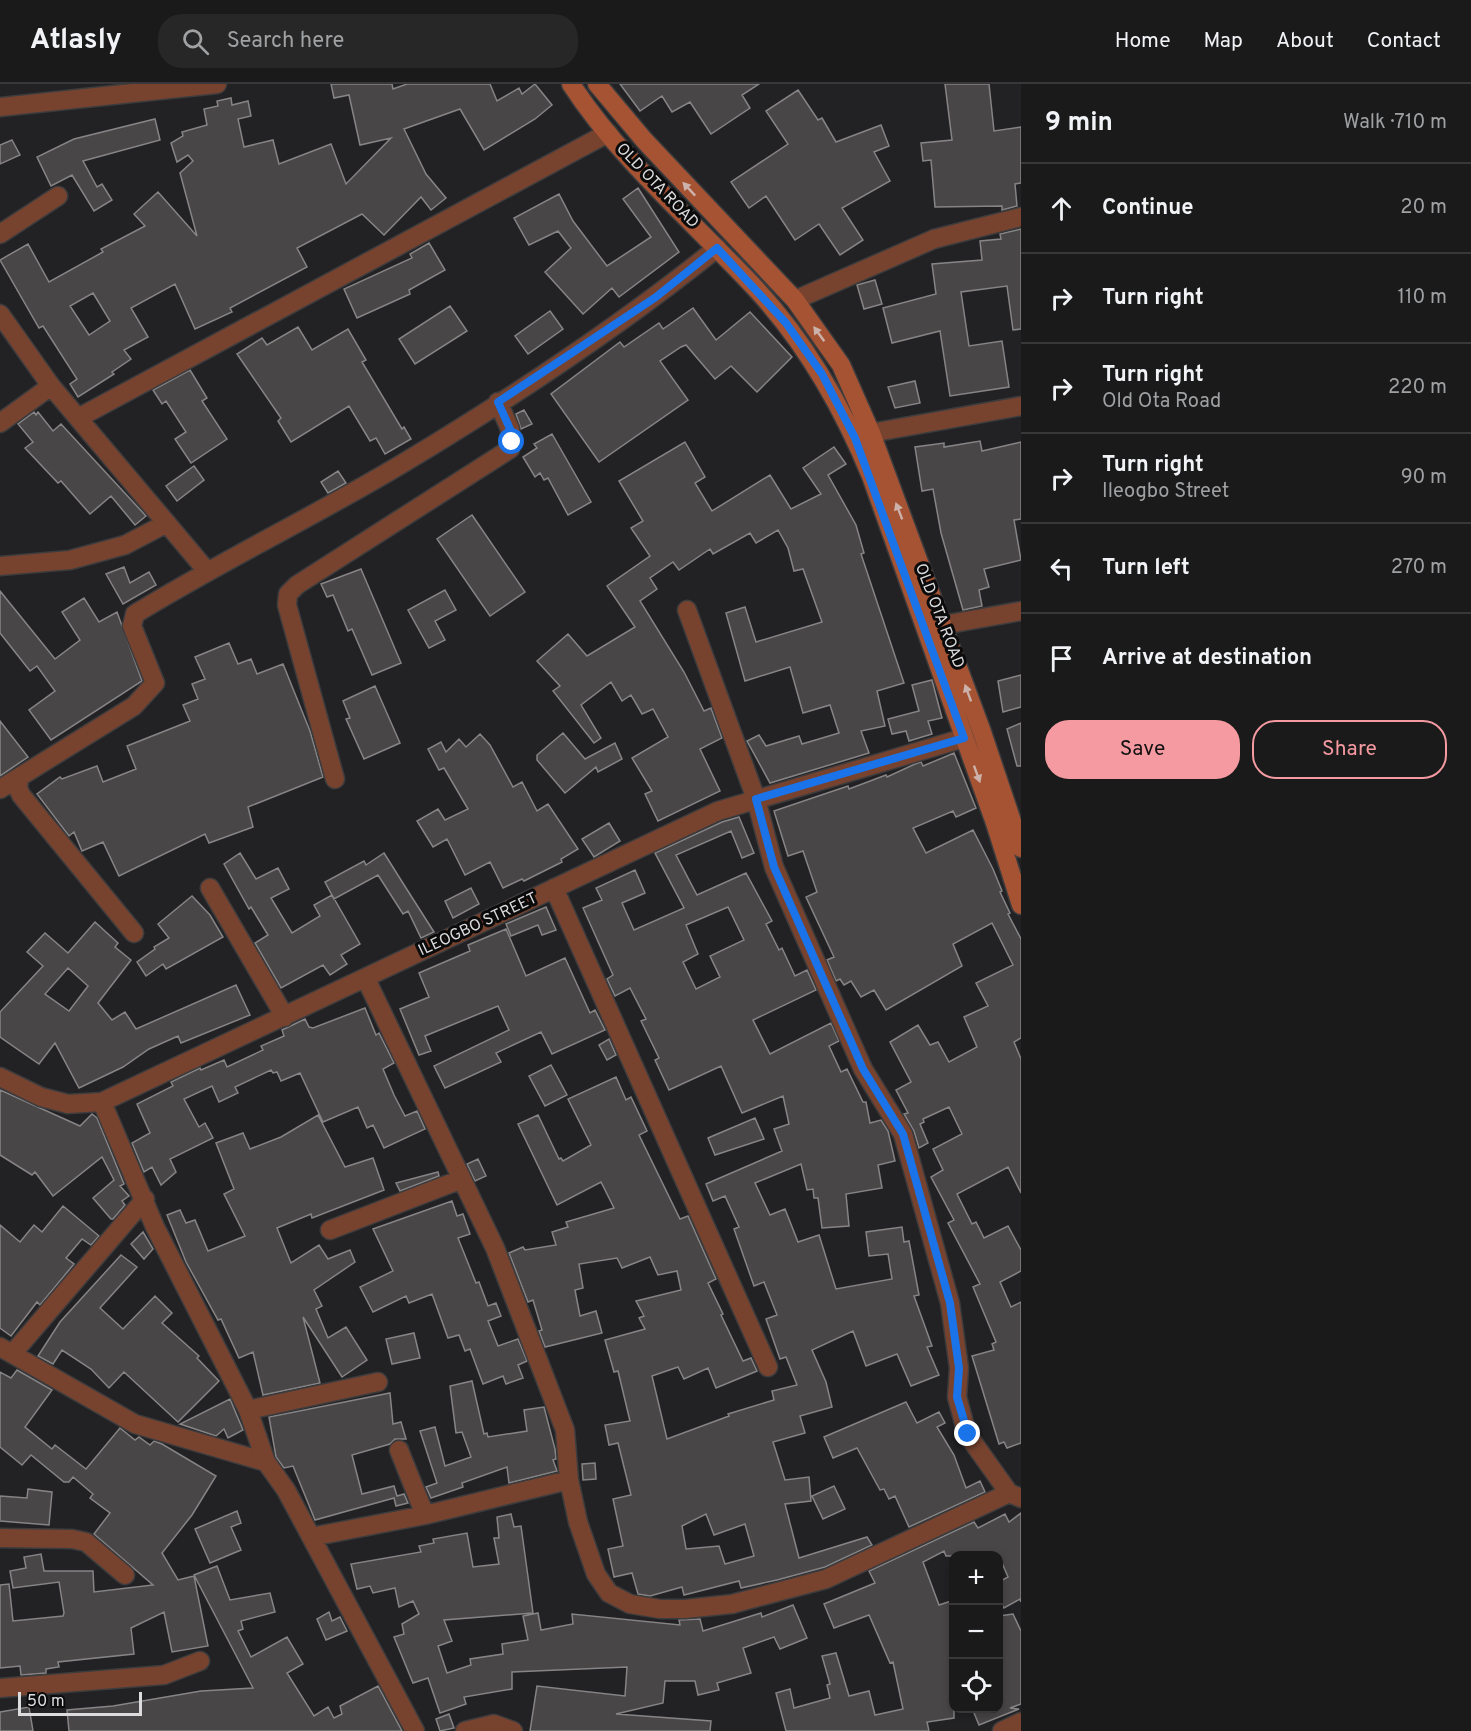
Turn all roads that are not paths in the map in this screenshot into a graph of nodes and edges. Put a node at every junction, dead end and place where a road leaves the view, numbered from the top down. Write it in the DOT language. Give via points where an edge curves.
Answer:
graph roads {
  1 [pos="217,84"];
  2 [pos="571,84"];
  3 [pos="597,84"];
  4 [pos="0,107"];
  5 [pos="608,133"];
  6 [pos="58,196"];
  7 [pos="1021,218"];
  8 [pos="0,234"];
  9 [pos="717,248"];
  10 [pos="795,300"];
  11 [pos="0,314"];
  12 [pos="51,386"];
  13 [pos="498,402"];
  14 [pos="1021,406"];
  15 [pos="78,418"];
  16 [pos="0,423"];
  17 [pos="871,433"];
  18 [pos="167,523"];
  19 [pos="0,566"];
  20 [pos="207,571"];
  21 [pos="687,610"];
  22 [pos="1021,611"];
  23 [pos="942,625"];
  24 [pos="964,738"];
  25 [pos="19,779"];
  26 [pos="335,779"];
  27 [pos="0,789"];
  28 [pos="756,799"];
  29 [pos="1016,819"];
  30 [pos="1021,848"];
  31 [pos="210,888"];
  32 [pos="554,888"];
  33 [pos="1021,905"];
  34 [pos="134,933"];
  35 [pos="366,979"];
  36 [pos="285,1017"];
  37 [pos="0,1077"];
  38 [pos="102,1102"];
  39 [pos="462,1179"];
  40 [pos="145,1199"];
  41 [pos="330,1230"];
  42 [pos="6,1350"];
  43 [pos="768,1367"];
  44 [pos="378,1382"];
  45 [pos="248,1410"];
  46 [pos="399,1450"];
  47 [pos="266,1462"];
  48 [pos="569,1480"];
  49 [pos="1015,1496"];
  50 [pos="425,1515"];
  51 [pos="312,1537"];
  52 [pos="0,1538"];
  53 [pos="124,1575"];
  54 [pos="200,1662"];
  55 [pos="0,1688"];
  56 [pos="1021,1722"];
  57 [pos="415,1731"];
  58 [pos="465,1731"];
  59 [pos="513,1731"];
  60 [pos="1002,1731"];
  1 -- 4 [label="street"];
  2 -- 5 [label="street, OLD OTA ROAD"];
  10 -- 3 [label="street, OLD OTA ROAD, one-way" via="644,140"];
  5 -- 9 [label="street, OLD OTA ROAD"];
  5 -- 15 [label="street"];
  6 -- 8 [label="street"];
  7 -- 10 [label="street" via="934,239"];
  9 -- 13 [label="street" via="656,297"];
  9 -- 24 [label="street, OLD OTA ROAD" via="786,323 822,374 855,438"];
  17 -- 10 [label="street, OLD OTA ROAD, one-way" via="841,365"];
  11 -- 12 [label="street"];
  12 -- 15 [label="street"];
  12 -- 16 [label="street"];
  13 -- 20 [label="street" via="404,462"];
  13 -- 26 [label="street" via="510,429 510,449 288,594 287,605"];
  14 -- 17 [label="street"];
  15 -- 18 [label="street"];
  23 -- 17 [label="street, OLD OTA ROAD, one-way"];
  18 -- 19 [label="street" via="124,545 81,557"];
  18 -- 20 [label="street"];
  20 -- 25 [label="street" via="135,614 132,626 155,683 134,706"];
  21 -- 28 [label="street"];
  22 -- 23 [label="street"];
  29 -- 23 [label="street, OLD OTA ROAD, one-way"];
  24 -- 28 [label="street, ILEOGBO STREET"];
  24 -- 33 [label="street, OLD OTA ROAD, one-way"];
  25 -- 27 [label="street"];
  25 -- 34 [label="street" via="21,795"];
  28 -- 32 [label="street, ILEOGBO STREET" via="718,811"];
  28 -- 49 [label="street" via="778,878 863,1069 903,1134 950,1303 959,1368 957,1397 968,1434"];
  29 -- 30 [label="street, OLD OTA ROAD"];
  31 -- 36 [label="street"];
  32 -- 35 [label="street, ILEOGBO STREET"];
  32 -- 43 [label="street"];
  35 -- 36 [label="street, ILEOGBO STREET"];
  35 -- 39 [label="street"];
  36 -- 38 [label="street, ILEOGBO STREET"];
  37 -- 38 [label="street, ILEOGBO STREET" via="68,1104"];
  38 -- 40 [label="street"];
  39 -- 41 [label="street"];
  39 -- 48 [label="street" via="495,1248 566,1430"];
  40 -- 42 [label="street"];
  40 -- 45 [label="street" via="155,1227"];
  42 -- 47 [label="street" via="135,1424"];
  44 -- 45 [label="street"];
  45 -- 47 [label="street"];
  46 -- 50 [label="street"];
  47 -- 51 [label="street"];
  48 -- 49 [label="street" via="585,1544 596,1574 609,1593 630,1604 685,1610 732,1604 826,1579"];
  48 -- 50 [label="street"];
  50 -- 51 [label="street"];
  51 -- 57 [label="street"];
  52 -- 53 [label="street" via="86,1542"];
  54 -- 55 [label="street" via="164,1675"];
  56 -- 60 [label="street"];
  58 -- 59 [label="street" via="494,1724"];
}
